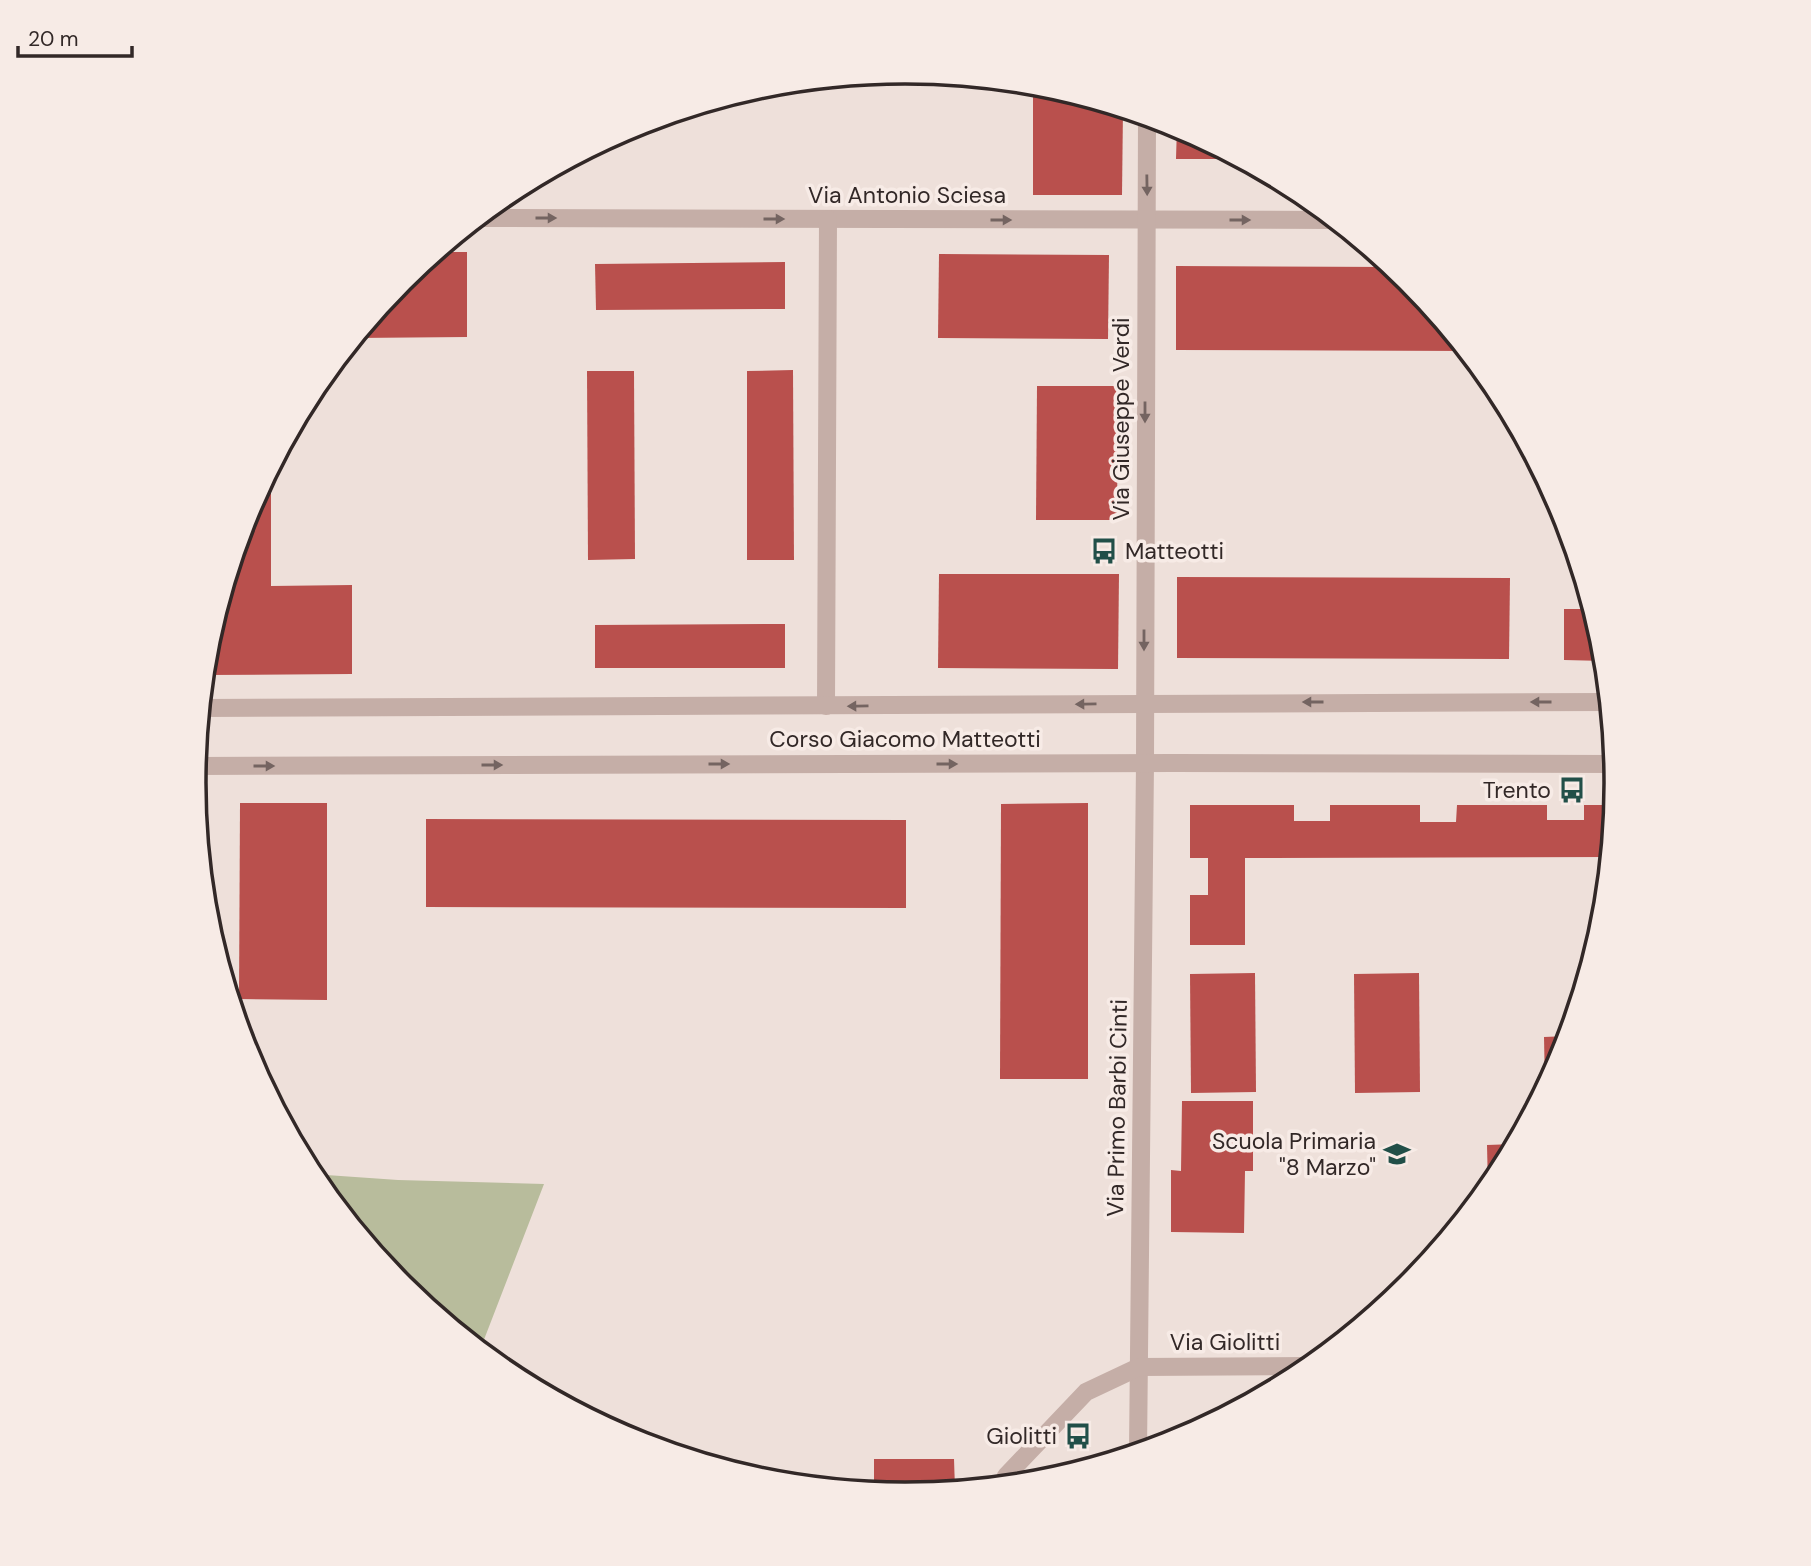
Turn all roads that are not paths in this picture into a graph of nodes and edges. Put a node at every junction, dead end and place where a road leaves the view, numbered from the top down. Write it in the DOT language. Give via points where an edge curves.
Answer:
graph roads {
  1 [pos="1147,127"];
  2 [pos="494,218"];
  3 [pos="828,219"];
  4 [pos="1147,220"];
  5 [pos="1320,220"];
  6 [pos="1600,702"];
  7 [pos="1144,703"];
  8 [pos="826,706"];
  9 [pos="211,708"];
  10 [pos="1145,763"];
  11 [pos="1604,764"];
  12 [pos="207,766"];
  13 [pos="1291,1366"];
  14 [pos="1139,1367"];
  15 [pos="1138,1442"];
  16 [pos="1008,1474"];
  1 -- 4 [label="street, Via Giuseppe Verdi, one-way"];
  2 -- 3 [label="street, Via Antonio Sciesa, one-way"];
  3 -- 4 [label="street, Via Antonio Sciesa, one-way"];
  3 -- 8 [label="street"];
  4 -- 5 [label="street, Via Antonio Sciesa, one-way"];
  4 -- 7 [label="street, Via Giuseppe Verdi, one-way"];
  6 -- 7 [label="street, Corso Giacomo Matteotti, one-way"];
  7 -- 8 [label="street, Corso Giacomo Matteotti, one-way"];
  7 -- 10 [label="street, Via Giuseppe Verdi"];
  8 -- 9 [label="street, Corso Giacomo Matteotti"];
  10 -- 11 [label="street, Corso Giacomo Matteotti"];
  12 -- 10 [label="street, Corso Giacomo Matteotti, one-way"];
  10 -- 14 [label="street, Via Primo Barbi Cinti"];
  13 -- 14 [label="street, Via Giolitti"];
  14 -- 15 [label="street, Via Primo Barbi Cinti"];
  14 -- 16 [label="street" via="1086,1392"];
}
